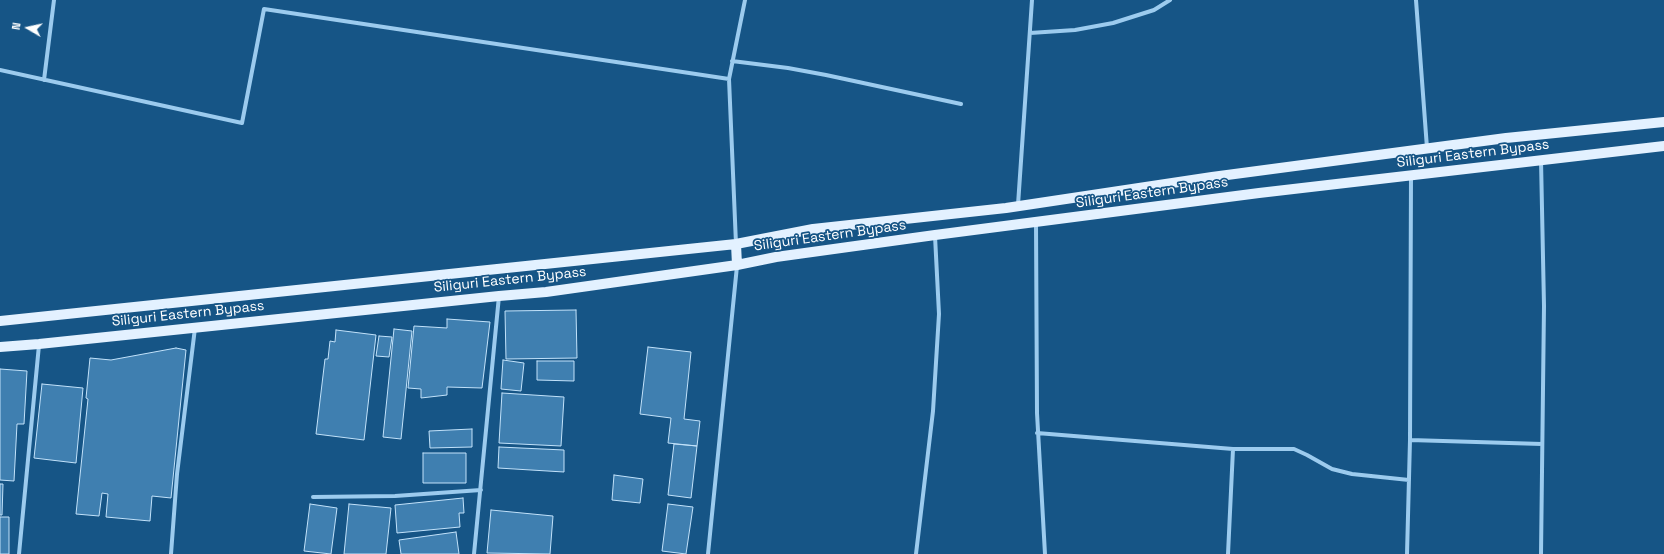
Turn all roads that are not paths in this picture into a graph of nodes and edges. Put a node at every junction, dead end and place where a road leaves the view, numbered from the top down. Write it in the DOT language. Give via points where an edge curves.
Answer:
graph roads {
  1 [pos="54,0"];
  2 [pos="745,0"];
  3 [pos="1032,0"];
  4 [pos="1170,0"];
  5 [pos="1416,0"];
  6 [pos="1030,33"];
  7 [pos="732,61"];
  8 [pos="0,70"];
  9 [pos="729,79"];
  10 [pos="44,80"];
  11 [pos="961,104"];
  12 [pos="1664,122"];
  13 [pos="1664,146"];
  14 [pos="1427,148"];
  15 [pos="1541,160"];
  16 [pos="1411,175"];
  17 [pos="1018,206"];
  18 [pos="1036,223"];
  19 [pos="935,235"];
  20 [pos="736,244"];
  21 [pos="737,265"];
  22 [pos="499,296"];
  23 [pos="0,321"];
  24 [pos="195,327"];
  25 [pos="39,344"];
  26 [pos="0,347"];
  27 [pos="1037,433"];
  28 [pos="1410,440"];
  29 [pos="1542,444"];
  30 [pos="1233,449"];
  31 [pos="1409,480"];
  32 [pos="481,490"];
  33 [pos="313,497"];
  34 [pos="19,554"];
  35 [pos="171,554"];
  36 [pos="474,554"];
  37 [pos="708,554"];
  38 [pos="916,554"];
  39 [pos="1045,554"];
  40 [pos="1228,554"];
  41 [pos="1407,554"];
  42 [pos="1541,554"];
  1 -- 10 [label="street"];
  2 -- 7 [label="street"];
  3 -- 6 [label="street"];
  4 -- 6 [label="street" via="1154,10 1113,23 1075,30"];
  5 -- 14 [label="street"];
  6 -- 17 [label="street"];
  7 -- 9 [label="street"];
  7 -- 11 [label="street" via="826,75"];
  8 -- 10 [label="street"];
  9 -- 10 [label="street" via="264,9 242,123"];
  9 -- 20 [label="street"];
  12 -- 14 [label="main road, Siliguri Eastern Bypass"];
  13 -- 15 [label="main road, Siliguri Eastern Bypass"];
  14 -- 17 [label="main road, Siliguri Eastern Bypass"];
  15 -- 16 [label="main road, Siliguri Eastern Bypass"];
  15 -- 29 [label="street" via="1544,306"];
  16 -- 18 [label="main road, Siliguri Eastern Bypass"];
  16 -- 28 [label="street"];
  17 -- 20 [label="main road, Siliguri Eastern Bypass" via="814,229"];
  18 -- 19 [label="main road, Siliguri Eastern Bypass"];
  18 -- 27 [label="street"];
  19 -- 21 [label="main road, Siliguri Eastern Bypass" via="776,256"];
  19 -- 38 [label="street" via="939,314 933,411"];
  20 -- 21 [label="main road"];
  20 -- 23 [label="main road, Siliguri Eastern Bypass"];
  21 -- 22 [label="main road, Siliguri Eastern Bypass" via="546,292"];
  21 -- 37 [label="street"];
  22 -- 24 [label="main road, Siliguri Eastern Bypass"];
  22 -- 32 [label="street"];
  24 -- 25 [label="main road, Siliguri Eastern Bypass"];
  24 -- 35 [label="street" via="177,474"];
  25 -- 26 [label="main road, Siliguri Eastern Bypass"];
  25 -- 34 [label="street"];
  27 -- 30 [label="street"];
  27 -- 39 [label="street"];
  28 -- 29 [label="street"];
  28 -- 31 [label="street"];
  29 -- 42 [label="street"];
  30 -- 31 [label="street" via="1294,449 1332,469 1352,474"];
  30 -- 40 [label="street"];
  31 -- 41 [label="street"];
  32 -- 33 [label="street" via="395,496"];
  32 -- 36 [label="street"];
}
